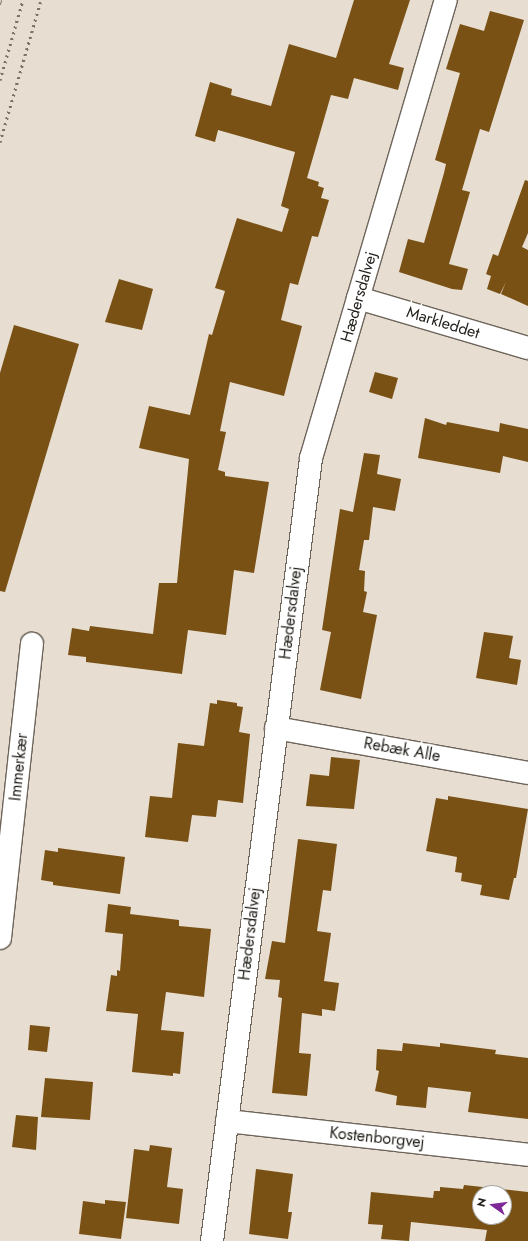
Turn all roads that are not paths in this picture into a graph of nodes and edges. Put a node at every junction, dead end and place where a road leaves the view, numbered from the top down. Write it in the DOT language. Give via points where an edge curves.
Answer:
graph roads {
  1 [pos="446,0"];
  2 [pos="358,298"];
  3 [pos="528,348"];
  4 [pos="32,644"];
  5 [pos="276,728"];
  6 [pos="528,773"];
  7 [pos="0,938"];
  8 [pos="227,1121"];
  9 [pos="528,1155"];
  10 [pos="212,1241"];
  1 -- 2 [label="street, Hædersdalvej"];
  2 -- 3 [label="street, Markleddet"];
  2 -- 5 [label="street, Hædersdalvej" via="310,458"];
  4 -- 7 [label="street, Immerkær"];
  5 -- 6 [label="street, Rebæk Alle"];
  5 -- 8 [label="street, Hædersdalvej"];
  8 -- 9 [label="street, Kostenborgvej"];
  8 -- 10 [label="street, Hædersdalvej"];
}
